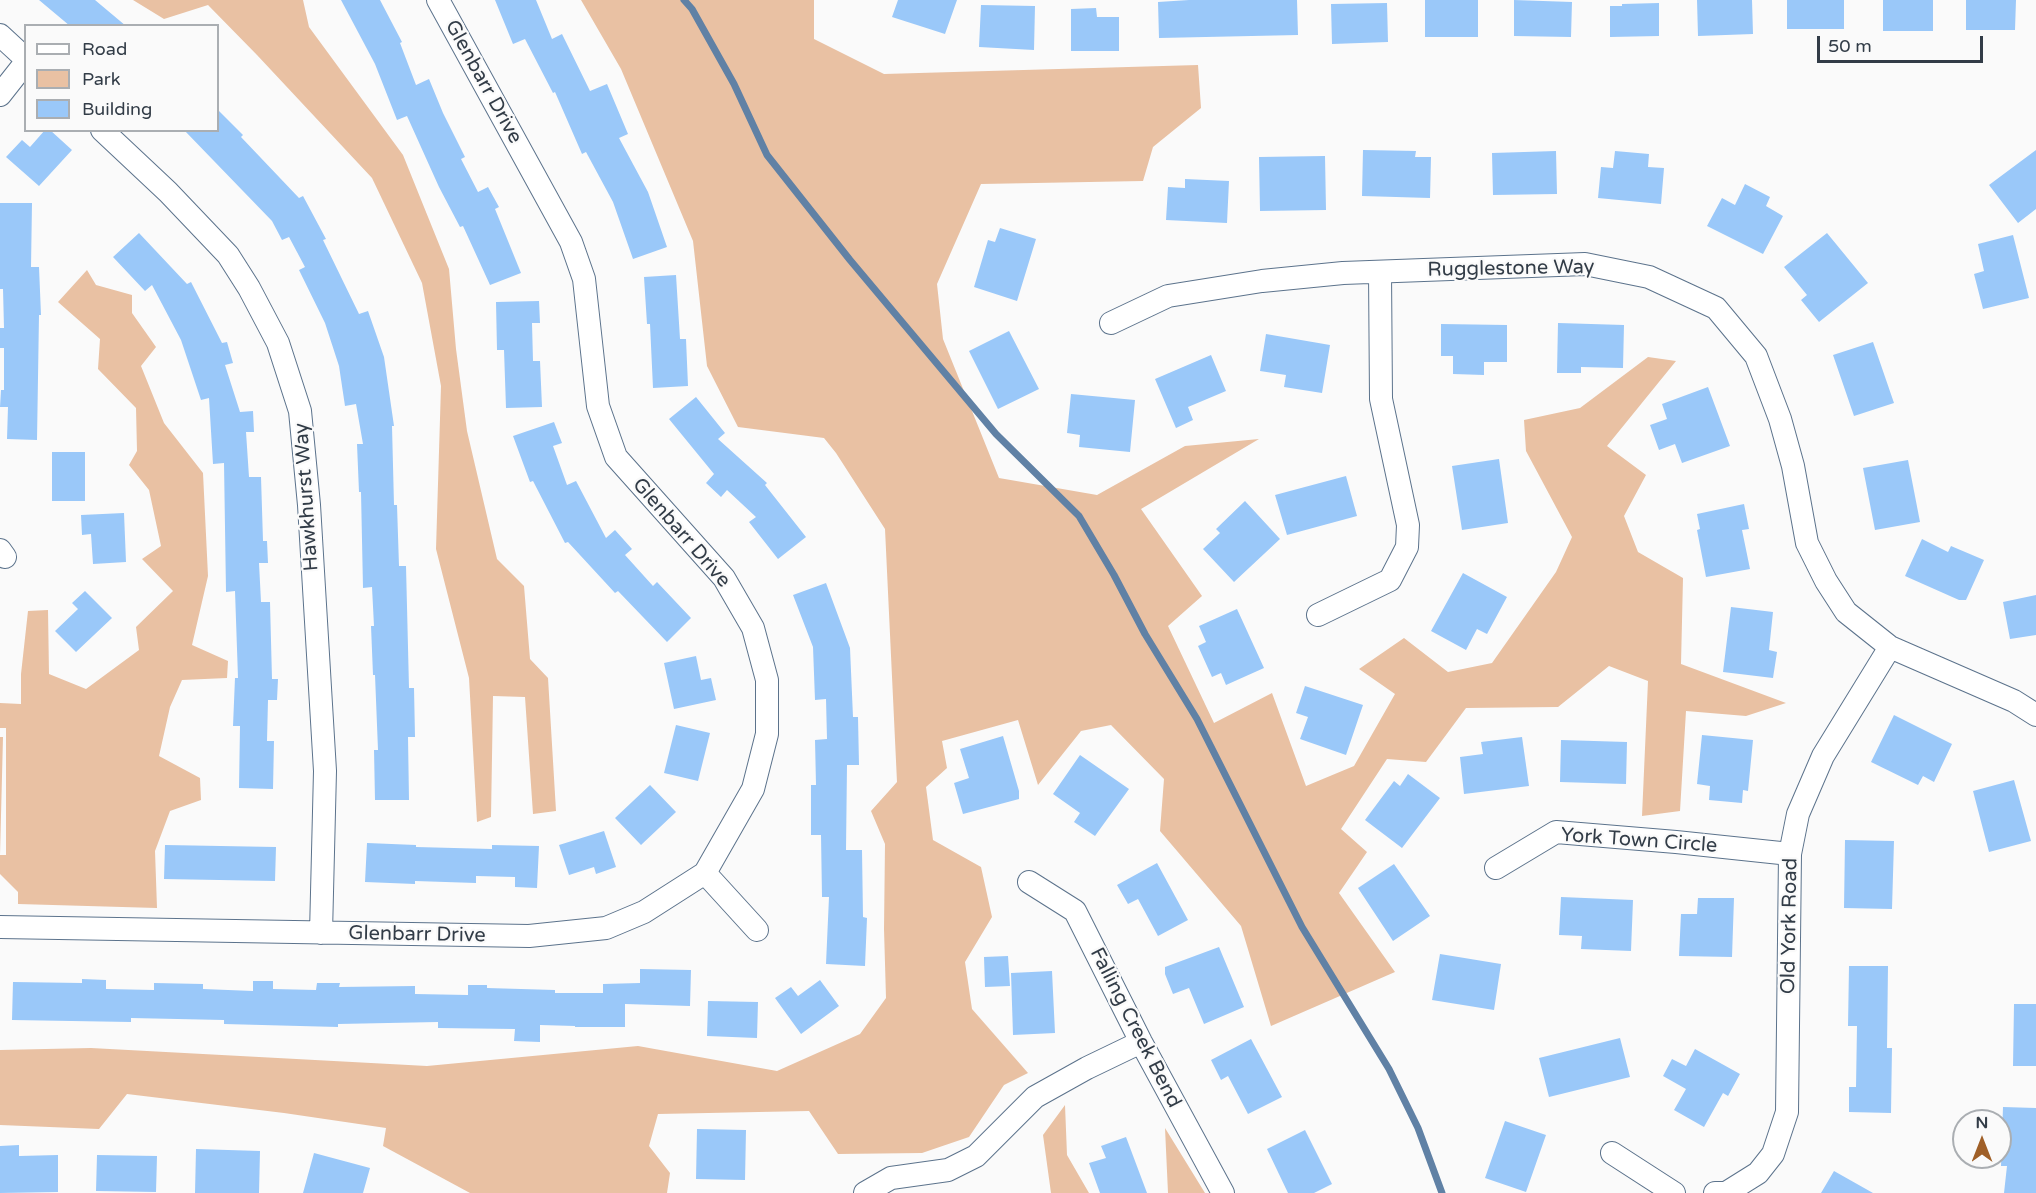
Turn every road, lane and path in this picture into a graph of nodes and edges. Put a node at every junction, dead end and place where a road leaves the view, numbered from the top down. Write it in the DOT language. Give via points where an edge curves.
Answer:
graph roads {
  1 [pos="438,0"];
  2 [pos="0,35"];
  3 [pos="24,59"];
  4 [pos="24,64"];
  5 [pos="0,95"];
  6 [pos="104,132"];
  7 [pos="1380,273"];
  8 [pos="1111,323"];
  9 [pos="1318,615"];
  10 [pos="1890,648"];
  11 [pos="2036,715"];
  12 [pos="1790,854"];
  13 [pos="1496,868"];
  14 [pos="705,873"];
  15 [pos="1029,882"];
  16 [pos="0,927"];
  17 [pos="756,930"];
  18 [pos="321,933"];
  19 [pos="1141,1042"];
  20 [pos="1612,1154"];
  21 [pos="866,1193"];
  22 [pos="1223,1193"];
  23 [pos="1674,1193"];
  24 [pos="1715,1193"];
  1 -- 14 [label="street, Glenbarr Drive" via="571,242 584,279 598,406 616,457 724,578 753,628 767,680 767,734 753,789"];
  2 -- 3 [label="street"];
  4 -- 5 [label="street"];
  6 -- 18 [label="street, Hawkhurst Way" via="228,255 278,343 300,411 325,771"];
  7 -- 8 [label="street, Rugglestone Way" via="1262,281 1168,297"];
  7 -- 9 [label="street" via="1382,399 1408,525 1407,547 1390,580"];
  7 -- 10 [label="street, Rugglestone Way" via="1585,264 1649,277 1716,308 1756,356 1780,419 1812,553 1846,612"];
  10 -- 11 [label="street, Rugglestone Way" via="2014,701"];
  10 -- 12 [label="street, Old York Road" via="1823,756 1798,814"];
  12 -- 13 [label="street, York Town Circle" via="1556,832"];
  12 -- 24 [label="street, Old York Road" via="1787,1112 1773,1154 1758,1173 1726,1193"];
  14 -- 17 [label="street"];
  14 -- 18 [label="street, Glenbarr Drive" via="644,912 606,928 529,936"];
  15 -- 19 [label="street, Falling Creek Bend" via="1075,911"];
  16 -- 18 [label="street, Glenbarr Drive"];
  19 -- 21 [label="street" via="1035,1097 976,1156 948,1170 891,1178"];
  19 -- 22 [label="street, Falling Creek Bend"];
  20 -- 23 [label="street"];
}
